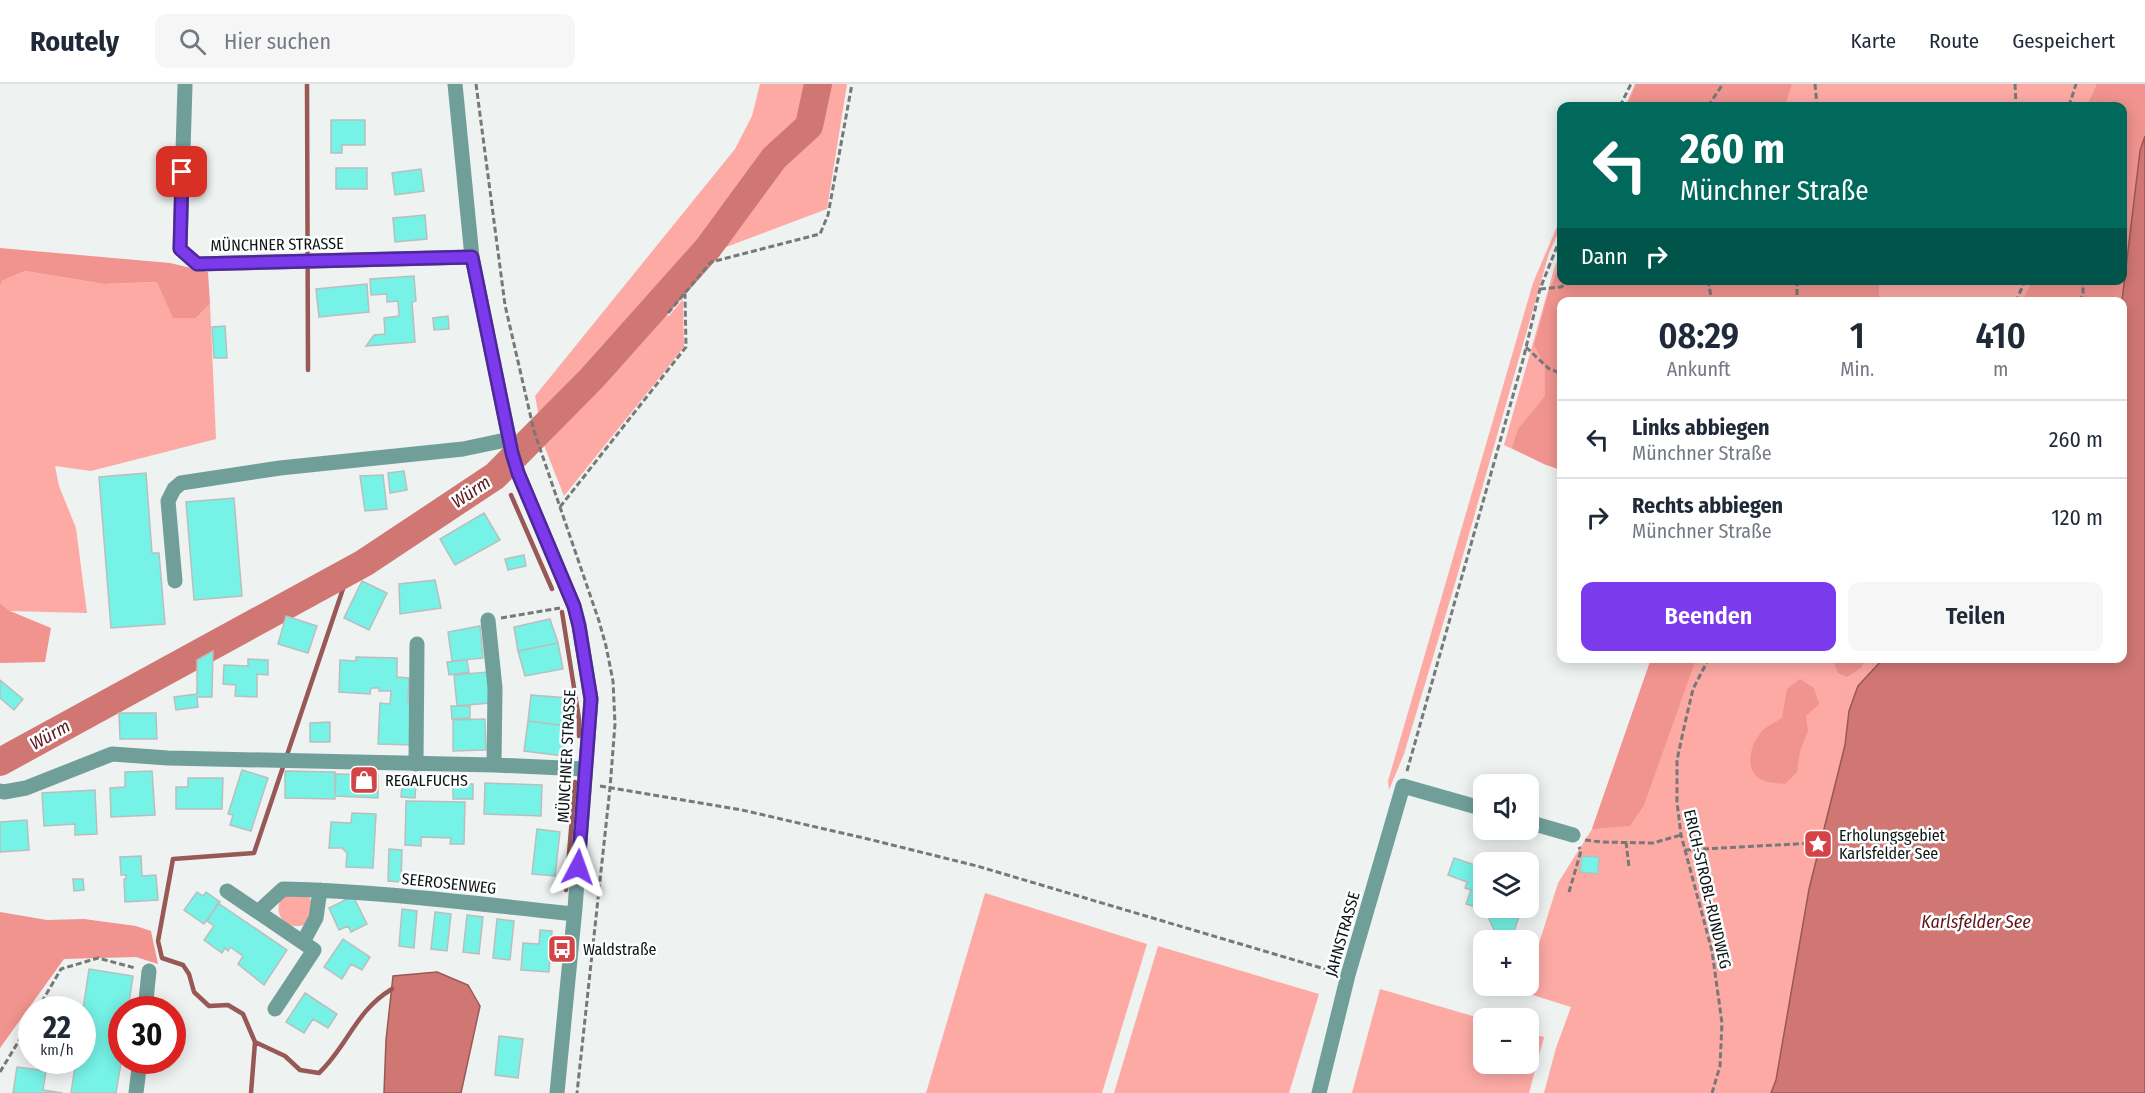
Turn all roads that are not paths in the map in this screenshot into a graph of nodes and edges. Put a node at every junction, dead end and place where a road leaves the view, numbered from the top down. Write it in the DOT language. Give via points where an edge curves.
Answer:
graph roads {
  1 [pos="455,84"];
  2 [pos="185,85"];
  3 [pos="472,257"];
  4 [pos="511,446"];
  5 [pos="175,581"];
  6 [pos="488,620"];
  7 [pos="417,644"];
  8 [pos="416,764"];
  9 [pos="494,765"];
  10 [pos="585,769"];
  11 [pos="0,791"];
  12 [pos="1473,806"];
  13 [pos="1539,826"];
  14 [pos="1574,837"];
  15 [pos="321,890"];
  16 [pos="227,891"];
  17 [pos="259,911"];
  18 [pos="574,914"];
  19 [pos="303,942"];
  20 [pos="149,971"];
  21 [pos="146,996"];
  22 [pos="275,1009"];
  23 [pos="138,1074"];
  24 [pos="136,1093"];
  25 [pos="557,1093"];
  26 [pos="1319,1093"];
  1 -- 3 [label="street, MÜNCHNER STRASSE"];
  2 -- 3 [label="street, MÜNCHNER STRASSE" via="180,249 197,264"];
  3 -- 4 [label="street, MÜNCHNER STRASSE"];
  4 -- 5 [label="street" via="291,467 181,483 168,501"];
  4 -- 10 [label="street, MÜNCHNER STRASSE" via="579,626 591,699"];
  6 -- 9 [label="street" via="495,688"];
  7 -- 8 [label="street"];
  8 -- 9 [label="street"];
  8 -- 11 [label="street" via="112,754 26,788"];
  9 -- 10 [label="street"];
  10 -- 18 [label="street, MÜNCHNER STRASSE"];
  12 -- 26 [label="street, JAHNSTRASSE" via="1403,786 1348,975"];
  13 -- 14 [label="street"];
  15 -- 17 [label="street, SEEROSENWEG" via="283,889"];
  15 -- 18 [label="street, SEEROSENWEG"];
  15 -- 19 [label="street" via="316,918"];
  16 -- 17 [label="street"];
  17 -- 19 [label="street"];
  18 -- 25 [label="street, MÜNCHNER STRASSE"];
  19 -- 22 [label="street" via="314,950"];
  20 -- 21 [label="street"];
  23 -- 24 [label="street"];
}
